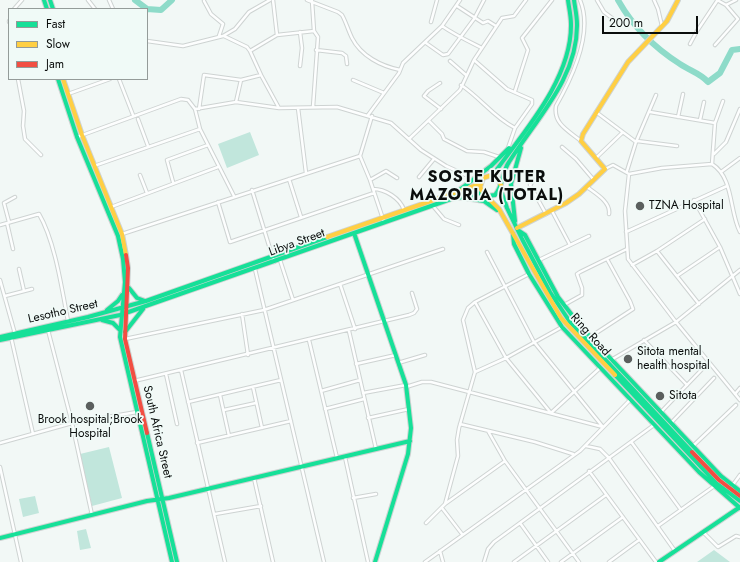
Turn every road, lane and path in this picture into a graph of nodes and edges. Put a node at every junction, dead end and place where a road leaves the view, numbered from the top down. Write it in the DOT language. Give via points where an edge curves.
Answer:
graph roads {
  1 [pos="22,0"];
  2 [pos="88,0"];
  3 [pos="272,0"];
  4 [pos="307,0"];
  5 [pos="437,0"];
  6 [pos="460,0"];
  7 [pos="484,0"];
  8 [pos="526,0"];
  9 [pos="552,0"];
  10 [pos="568,0"];
  11 [pos="574,0"];
  12 [pos="580,0"];
  13 [pos="597,0"];
  14 [pos="654,0"];
  15 [pos="678,0"];
  16 [pos="717,0"];
  17 [pos="736,0"];
  18 [pos="204,1"];
  19 [pos="312,2"];
  20 [pos="726,5"];
  21 [pos="457,6"];
  22 [pos="15,8"];
  23 [pos="94,8"];
  24 [pos="474,17"];
  25 [pos="612,18"];
  26 [pos="576,21"];
  27 [pos="431,22"];
  28 [pos="583,24"];
  29 [pos="442,26"];
  30 [pos="496,26"];
  31 [pos="662,26"];
  32 [pos="314,31"];
  33 [pos="300,32"];
  34 [pos="277,35"];
  35 [pos="219,36"];
  36 [pos="223,36"];
  37 [pos="460,38"];
  38 [pos="148,41"];
  39 [pos="425,43"];
  40 [pos="690,44"];
  41 [pos="715,45"];
  42 [pos="482,48"];
  43 [pos="316,50"];
  44 [pos="250,51"];
  45 [pos="474,60"];
  46 [pos="450,61"];
  47 [pos="347,64"];
  48 [pos="300,66"];
  49 [pos="400,70"];
  50 [pos="261,75"];
  51 [pos="466,75"];
  52 [pos="18,80"];
  53 [pos="58,80"];
  54 [pos="63,80"];
  55 [pos="107,80"];
  56 [pos="119,80"];
  57 [pos="241,80"];
  58 [pos="353,80"];
  59 [pos="440,83"];
  60 [pos="461,85"];
  61 [pos="514,91"];
  62 [pos="384,93"];
  63 [pos="68,94"];
  64 [pos="682,94"];
  65 [pos="656,95"];
  66 [pos="723,101"];
  67 [pos="236,102"];
  68 [pos="704,102"];
  69 [pos="313,107"];
  70 [pos="280,108"];
  71 [pos="298,108"];
  72 [pos="197,109"];
  73 [pos="441,109"];
  74 [pos="740,109"];
  75 [pos="596,112"];
  76 [pos="650,112"];
  77 [pos="133,115"];
  78 [pos="370,116"];
  79 [pos="678,117"];
  80 [pos="138,119"];
  81 [pos="700,120"];
  82 [pos="428,121"];
  83 [pos="715,123"];
  84 [pos="516,128"];
  85 [pos="200,129"];
  86 [pos="622,133"];
  87 [pos="79,136"];
  88 [pos="409,139"];
  89 [pos="523,141"];
  90 [pos="581,141"];
  91 [pos="637,141"];
  92 [pos="515,143"];
  93 [pos="208,145"];
  94 [pos="148,146"];
  95 [pos="677,146"];
  96 [pos="562,147"];
  97 [pos="507,150"];
  98 [pos="714,154"];
  99 [pos="42,155"];
  100 [pos="360,156"];
  101 [pos="499,157"];
  102 [pos="596,158"];
  103 [pos="740,158"];
  104 [pos="434,159"];
  105 [pos="712,164"];
  106 [pos="94,166"];
  107 [pos="218,167"];
  108 [pos="605,169"];
  109 [pos="628,172"];
  110 [pos="721,172"];
  111 [pos="306,173"];
  112 [pos="140,175"];
  113 [pos="492,176"];
  114 [pos="289,178"];
  115 [pos="397,178"];
  116 [pos="419,178"];
  117 [pos="593,179"];
  118 [pos="370,180"];
  119 [pos="534,180"];
  120 [pos="471,181"];
  121 [pos="173,182"];
  122 [pos="480,184"];
  123 [pos="500,186"];
  124 [pos="727,186"];
  125 [pos="587,187"];
  126 [pos="373,189"];
  127 [pos="252,190"];
  128 [pos="482,192"];
  129 [pos="147,193"];
  130 [pos="374,193"];
  131 [pos="454,194"];
  132 [pos="234,196"];
  133 [pos="487,196"];
  134 [pos="16,197"];
  135 [pos="459,197"];
  136 [pos="694,200"];
  137 [pos="218,202"];
  138 [pos="432,206"];
  139 [pos="111,207"];
  140 [pos="404,211"];
  141 [pos="552,211"];
  142 [pos="546,214"];
  143 [pos="609,214"];
  144 [pos="301,217"];
  145 [pos="505,218"];
  146 [pos="705,219"];
  147 [pos="383,220"];
  148 [pos="8,223"];
  149 [pos="0,225"];
  150 [pos="459,225"];
  151 [pos="517,228"];
  152 [pos="264,230"];
  153 [pos="626,232"];
  154 [pos="740,232"];
  155 [pos="354,233"];
  156 [pos="513,233"];
  157 [pos="122,234"];
  158 [pos="589,236"];
  159 [pos="570,245"];
  160 [pos="720,247"];
  161 [pos="13,249"];
  162 [pos="443,249"];
  163 [pos="627,249"];
  164 [pos="657,251"];
  165 [pos="487,252"];
  166 [pos="272,256"];
  167 [pos="606,259"];
  168 [pos="280,260"];
  169 [pos="539,260"];
  170 [pos="274,262"];
  171 [pos="632,265"];
  172 [pos="19,269"];
  173 [pos="255,269"];
  174 [pos="740,270"];
  175 [pos="368,274"];
  176 [pos="530,274"];
  177 [pos="733,275"];
  178 [pos="677,276"];
  179 [pos="0,280"];
  180 [pos="340,284"];
  181 [pos="129,287"];
  182 [pos="505,287"];
  183 [pos="32,289"];
  184 [pos="24,291"];
  185 [pos="123,293"];
  186 [pos="412,293"];
  187 [pos="740,294"];
  188 [pos="5,296"];
  189 [pos="293,300"];
  190 [pos="146,301"];
  191 [pos="476,302"];
  192 [pos="699,304"];
  193 [pos="563,305"];
  194 [pos="128,306"];
  195 [pos="144,307"];
  196 [pos="120,308"];
  197 [pos="264,310"];
  198 [pos="103,312"];
  199 [pos="126,313"];
  200 [pos="242,314"];
  201 [pos="120,315"];
  202 [pos="99,319"];
  203 [pos="385,322"];
  204 [pos="676,322"];
  205 [pos="69,323"];
  206 [pos="562,327"];
  207 [pos="47,328"];
  208 [pos="355,329"];
  209 [pos="120,330"];
  210 [pos="348,331"];
  211 [pos="125,332"];
  212 [pos="13,335"];
  213 [pos="0,337"];
  214 [pos="590,337"];
  215 [pos="125,339"];
  216 [pos="0,340"];
  217 [pos="309,340"];
  218 [pos="644,340"];
  219 [pos="534,342"];
  220 [pos="274,348"];
  221 [pos="248,354"];
  222 [pos="396,355"];
  223 [pos="425,355"];
  224 [pos="506,358"];
  225 [pos="611,360"];
  226 [pos="709,362"];
  227 [pos="398,363"];
  228 [pos="356,364"];
  229 [pos="600,368"];
  230 [pos="181,370"];
  231 [pos="475,372"];
  232 [pos="166,374"];
  233 [pos="714,378"];
  234 [pos="281,380"];
  235 [pos="360,380"];
  236 [pos="132,382"];
  237 [pos="687,385"];
  238 [pos="406,386"];
  239 [pos="252,387"];
  240 [pos="740,388"];
  241 [pos="321,390"];
  242 [pos="574,392"];
  243 [pos="468,393"];
  244 [pos="363,394"];
  245 [pos="735,394"];
  246 [pos="220,395"];
  247 [pos="364,399"];
  248 [pos="630,400"];
  249 [pos="740,400"];
  250 [pos="188,402"];
  251 [pos="257,403"];
  252 [pos="736,404"];
  253 [pos="325,409"];
  254 [pos="410,409"];
  255 [pos="224,410"];
  256 [pos="137,412"];
  257 [pos="660,412"];
  258 [pos="551,413"];
  259 [pos="368,418"];
  260 [pos="291,421"];
  261 [pos="671,423"];
  262 [pos="72,424"];
  263 [pos="177,424"];
  264 [pos="460,424"];
  265 [pos="654,425"];
  266 [pos="603,427"];
  267 [pos="262,428"];
  268 [pos="488,431"];
  269 [pos="33,434"];
  270 [pos="229,436"];
  271 [pos="410,441"];
  272 [pos="0,443"];
  273 [pos="197,443"];
  274 [pos="632,443"];
  275 [pos="585,446"];
  276 [pos="692,446"];
  277 [pos="376,449"];
  278 [pos="574,454"];
  279 [pos="345,456"];
  280 [pos="336,458"];
  281 [pos="609,458"];
  282 [pos="505,461"];
  283 [pos="301,466"];
  284 [pos="0,467"];
  285 [pos="589,471"];
  286 [pos="740,475"];
  287 [pos="254,477"];
  288 [pos="714,486"];
  289 [pos="732,486"];
  290 [pos="207,488"];
  291 [pos="525,488"];
  292 [pos="740,491"];
  293 [pos="376,494"];
  294 [pos="606,495"];
  295 [pos="740,496"];
  296 [pos="353,498"];
  297 [pos="162,499"];
  298 [pos="156,500"];
  299 [pos="740,501"];
  300 [pos="445,504"];
  301 [pos="261,506"];
  302 [pos="740,507"];
  303 [pos="442,508"];
  304 [pos="540,508"];
  305 [pos="681,510"];
  306 [pos="215,514"];
  307 [pos="92,515"];
  308 [pos="623,517"];
  309 [pos="426,523"];
  310 [pos="520,523"];
  311 [pos="658,526"];
  312 [pos="557,532"];
  313 [pos="703,532"];
  314 [pos="463,534"];
  315 [pos="15,535"];
  316 [pos="740,537"];
  317 [pos="0,538"];
  318 [pos="639,540"];
  319 [pos="537,546"];
  320 [pos="440,551"];
  321 [pos="675,551"];
  322 [pos="573,554"];
  323 [pos="21,562"];
  324 [pos="172,562"];
  325 [pos="177,562"];
  326 [pos="225,562"];
  327 [pos="273,562"];
  328 [pos="324,562"];
  329 [pos="368,562"];
  330 [pos="375,562"];
  331 [pos="425,562"];
  332 [pos="444,562"];
  333 [pos="484,562"];
  334 [pos="514,562"];
  335 [pos="548,562"];
  336 [pos="561,562"];
  337 [pos="579,562"];
  338 [pos="608,562"];
  339 [pos="656,562"];
  340 [pos="659,562"];
  1 -- 22 [label="street"];
  2 -- 23 [label="street"];
  3 -- 34 [label="street"];
  3 -- 36 [label="street" via="249,12 235,29"];
  4 -- 19 [label="street"];
  5 -- 27 [label="street"];
  6 -- 21 [label="street"];
  7 -- 24 [label="street"];
  8 -- 30 [label="street" via="516,15 502,18"];
  9 -- 61 [label="street" via="522,38 528,50"];
  10 -- 92 [label="main road" via="571,16 570,34 564,66 551,93"];
  11 -- 26 [label="main road"];
  12 -- 28 [label="street"];
  13 -- 25 [label="street" via="604,12"];
  14 -- 31 [label="street"];
  15 -- 31 [label="main road"];
  16 -- 20 [label="street"];
  16 -- 40 [label="street"];
  17 -- 20 [label="street"];
  18 -- 35 [label="street" via="211,14 223,24"];
  19 -- 32 [label="street"];
  19 -- 49 [label="street" via="334,9 342,15 359,48 370,58 389,68"];
  20 -- 41 [label="street" via="738,19"];
  21 -- 24 [label="street"];
  21 -- 29 [label="street"];
  24 -- 30 [label="street" via="483,23 488,21"];
  24 -- 37 [label="street"];
  26 -- 28 [label="street"];
  26 -- 89 [label="main road" via="574,52 564,80"];
  28 -- 90 [label="street" via="577,64 555,111 557,121"];
  29 -- 37 [label="street"];
  29 -- 39 [label="street"];
  30 -- 42 [label="street"];
  31 -- 75 [label="main road" via="628,62"];
  32 -- 33 [label="street"];
  32 -- 43 [label="street" via="318,37"];
  33 -- 34 [label="street"];
  33 -- 48 [label="street"];
  34 -- 44 [label="street"];
  35 -- 36 [label="street"];
  35 -- 38 [label="street" via="183,46"];
  36 -- 44 [label="street"];
  37 -- 39 [label="street" via="445,56"];
  37 -- 42 [label="street"];
  39 -- 49 [label="street" via="410,55"];
  42 -- 45 [label="street"];
  43 -- 47 [label="street" via="342,53 346,56"];
  43 -- 69 [label="street"];
  44 -- 50 [label="street"];
  45 -- 51 [label="street"];
  45 -- 61 [label="street" via="501,85"];
  46 -- 51 [label="street"];
  49 -- 62 [label="street"];
  50 -- 57 [label="street"];
  50 -- 70 [label="street"];
  51 -- 60 [label="street"];
  52 -- 99 [label="street" via="24,111 25,139"];
  53 -- 87 [label="main road"];
  54 -- 63 [label="main road"];
  55 -- 63 [label="street"];
  56 -- 77 [label="street"];
  57 -- 67 [label="street"];
  57 -- 72 [label="street" via="204,75"];
  58 -- 62 [label="street"];
  59 -- 73 [label="street" via="424,96"];
  60 -- 73 [label="street" via="460,90"];
  60 -- 84 [label="street" via="479,98 494,115"];
  61 -- 84 [label="street" via="533,102"];
  62 -- 78 [label="street"];
  63 -- 87 [label="main road"];
  64 -- 79 [label="street"];
  65 -- 76 [label="street"];
  66 -- 83 [label="street"];
  67 -- 70 [label="street"];
  67 -- 72 [label="street"];
  68 -- 81 [label="street"];
  69 -- 71 [label="street"];
  69 -- 78 [label="street" via="337,107"];
  70 -- 71 [label="street"];
  71 -- 111 [label="street"];
  72 -- 77 [label="street" via="182,98"];
  72 -- 85 [label="street"];
  73 -- 82 [label="street"];
  74 -- 98 [label="street" via="726,142"];
  75 -- 86 [label="street"];
  75 -- 90 [label="main road"];
  76 -- 79 [label="street"];
  76 -- 91 [label="street"];
  77 -- 87 [label="street"];
  78 -- 88 [label="street" via="392,123"];
  78 -- 100 [label="street"];
  79 -- 81 [label="street"];
  80 -- 94 [label="street"];
  81 -- 83 [label="street"];
  82 -- 88 [label="street"];
  82 -- 101 [label="street" via="444,139 467,151 484,152"];
  83 -- 98 [label="street" via="712,148"];
  84 -- 97 [label="street"];
  85 -- 93 [label="street"];
  85 -- 94 [label="street"];
  86 -- 91 [label="street"];
  86 -- 102 [label="street"];
  87 -- 106 [label="main road, South Africa Street"];
  87 -- 185 [label="main road, South Africa Street" via="118,236 124,268"];
  88 -- 104 [label="street"];
  89 -- 123 [label="main road" via="504,169"];
  89 -- 151 [label="main road" via="511,178 510,198"];
  90 -- 102 [label="main road"];
  91 -- 95 [label="street"];
  91 -- 109 [label="street"];
  92 -- 97 [label="main road"];
  92 -- 113 [label="main road"];
  93 -- 107 [label="street"];
  93 -- 121 [label="street" via="167,160"];
  94 -- 106 [label="street"];
  96 -- 117 [label="street"];
  97 -- 101 [label="main road"];
  98 -- 105 [label="street"];
  100 -- 111 [label="street"];
  100 -- 118 [label="street"];
  101 -- 120 [label="main road"];
  102 -- 108 [label="main road"];
  103 -- 110 [label="street"];
  104 -- 116 [label="street"];
  104 -- 120 [label="street" via="465,174"];
  105 -- 109 [label="street"];
  105 -- 110 [label="street"];
  106 -- 139 [label="main road, South Africa Street"];
  107 -- 121 [label="street"];
  107 -- 132 [label="street"];
  108 -- 109 [label="street" via="613,165"];
  108 -- 117 [label="main road"];
  109 -- 153 [label="street"];
  110 -- 124 [label="street"];
  111 -- 114 [label="street"];
  112 -- 129 [label="street"];
  113 -- 122 [label="main road" via="486,176"];
  113 -- 123 [label="main road" via="499,180"];
  114 -- 127 [label="street"];
  114 -- 144 [label="street"];
  115 -- 118 [label="street" via="386,171"];
  117 -- 125 [label="main road"];
  118 -- 126 [label="street"];
  119 -- 142 [label="street" via="530,186"];
  120 -- 131 [label="main road"];
  121 -- 129 [label="street"];
  122 -- 128 [label="main road"];
  122 -- 131 [label="main road, Libya Street"];
  123 -- 133 [label="main road" via="496,195"];
  123 -- 151 [label="main road, Ring Road" via="502,197"];
  124 -- 136 [label="street"];
  124 -- 154 [label="street"];
  125 -- 141 [label="main road" via="566,204"];
  125 -- 143 [label="street" via="606,202"];
  126 -- 130 [label="street"];
  126 -- 140 [label="street" via="396,198"];
  127 -- 132 [label="street"];
  127 -- 152 [label="street"];
  128 -- 133 [label="main road"];
  128 -- 135 [label="main road, Libya Street"];
  129 -- 139 [label="street"];
  130 -- 144 [label="street"];
  130 -- 147 [label="street"];
  131 -- 140 [label="main road, Libya Street"];
  132 -- 137 [label="street"];
  133 -- 145 [label="main road, Ring Road"];
  134 -- 148 [label="street" via="5,200 4,203"];
  135 -- 138 [label="main road, Libya Street"];
  135 -- 145 [label="main road" via="487,201"];
  136 -- 146 [label="street"];
  136 -- 153 [label="street"];
  137 -- 152 [label="street" via="230,242"];
  137 -- 157 [label="street"];
  138 -- 147 [label="main road, Libya Street"];
  138 -- 150 [label="street" via="444,219"];
  139 -- 157 [label="main road, South Africa Street"];
  140 -- 147 [label="main road, Libya Street"];
  141 -- 142 [label="main road"];
  141 -- 159 [label="street"];
  142 -- 151 [label="main road"];
  144 -- 152 [label="street"];
  145 -- 156 [label="main road, Ring Road"];
  146 -- 160 [label="street"];
  146 -- 164 [label="street"];
  147 -- 155 [label="main road, Libya Street"];
  147 -- 166 [label="main road, Libya Street"];
  148 -- 149 [label="street"];
  148 -- 161 [label="street"];
  148 -- 205 [label="street" via="39,214 48,234"];
  151 -- 169 [label="main road" via="525,235"];
  151 -- 295 [label="main road, Ring Road" via="554,298 574,327 705,466"];
  152 -- 166 [label="street"];
  153 -- 163 [label="street"];
  155 -- 168 [label="main road, Libya Street"];
  155 -- 175 [label="main road"];
  156 -- 176 [label="main road" via="514,244"];
  156 -- 299 [label="main road, Ring Road" via="561,318 716,483"];
  157 -- 181 [label="main road, South Africa Street"];
  158 -- 159 [label="street"];
  159 -- 169 [label="street"];
  160 -- 177 [label="street"];
  160 -- 178 [label="street"];
  162 -- 175 [label="street"];
  163 -- 167 [label="street"];
  163 -- 171 [label="street" via="628,259"];
  164 -- 171 [label="street"];
  164 -- 178 [label="street"];
  165 -- 182 [label="street"];
  166 -- 170 [label="street"];
  166 -- 190 [label="main road, Libya Street"];
  167 -- 193 [label="street" via="577,274 582,295"];
  167 -- 214 [label="street" via="632,309"];
  168 -- 170 [label="main road, Libya Street"];
  168 -- 189 [label="street"];
  169 -- 193 [label="main road"];
  170 -- 173 [label="main road, Libya Street"];
  171 -- 204 [label="street"];
  172 -- 184 [label="street"];
  173 -- 195 [label="main road, Libya Street"];
  173 -- 197 [label="street"];
  174 -- 177 [label="street"];
  175 -- 180 [label="street"];
  175 -- 203 [label="main road"];
  176 -- 182 [label="street"];
  176 -- 206 [label="main road"];
  177 -- 187 [label="street"];
  177 -- 192 [label="street"];
  178 -- 192 [label="street"];
  179 -- 188 [label="street"];
  180 -- 189 [label="street"];
  180 -- 208 [label="street"];
  181 -- 190 [label="main road" via="137,298"];
  181 -- 194 [label="main road, South Africa Street"];
  182 -- 191 [label="street"];
  182 -- 219 [label="street"];
  183 -- 184 [label="street"];
  184 -- 188 [label="street"];
  185 -- 196 [label="main road, South Africa Street"];
  185 -- 198 [label="main road" via="118,301"];
  186 -- 203 [label="street" via="416,311"];
  188 -- 212 [label="street"];
  189 -- 197 [label="street"];
  190 -- 194 [label="main road, Libya Street"];
  191 -- 224 [label="street"];
  191 -- 231 [label="street" via="468,308 463,320"];
  192 -- 204 [label="street"];
  193 -- 214 [label="main road"];
  194 -- 196 [label="main road, Lesotho Street"];
  194 -- 199 [label="main road, South Africa Street"];
  195 -- 199 [label="main road, Libya Street"];
  195 -- 211 [label="main road"];
  196 -- 198 [label="main road, Lesotho Street"];
  196 -- 201 [label="main road, South Africa Street"];
  197 -- 200 [label="street"];
  197 -- 220 [label="street"];
  198 -- 205 [label="main road, Lesotho Street"];
  199 -- 201 [label="main road, Libya Street"];
  199 -- 211 [label="main road, South Africa Street"];
  200 -- 215 [label="street"];
  200 -- 221 [label="street"];
  201 -- 202 [label="main road, Lesotho Street"];
  201 -- 209 [label="main road, South Africa Street"];
  202 -- 205 [label="main road, Lesotho Street"];
  202 -- 209 [label="main road" via="113,323"];
  203 -- 208 [label="street"];
  203 -- 222 [label="main road"];
  204 -- 218 [label="street"];
  204 -- 226 [label="street"];
  205 -- 207 [label="main road, Lesotho Street"];
  206 -- 219 [label="street"];
  206 -- 229 [label="main road"];
  207 -- 212 [label="main road, Lesotho Street"];
  207 -- 262 [label="street"];
  208 -- 210 [label="street"];
  209 -- 236 [label="main road, South Africa Street"];
  210 -- 217 [label="street"];
  210 -- 228 [label="street"];
  211 -- 215 [label="main road, South Africa Street"];
  212 -- 213 [label="main road, Lesotho Street"];
  212 -- 216 [label="main road, Lesotho Street"];
  212 -- 269 [label="street"];
  214 -- 225 [label="main road"];
  215 -- 236 [label="main road, South Africa Street"];
  217 -- 220 [label="street"];
  217 -- 241 [label="street"];
  218 -- 225 [label="street"];
  218 -- 237 [label="street"];
  219 -- 224 [label="street"];
  219 -- 242 [label="street"];
  220 -- 221 [label="street"];
  220 -- 234 [label="street"];
  221 -- 230 [label="street"];
  222 -- 227 [label="main road"];
  222 -- 228 [label="street"];
  223 -- 227 [label="street"];
  224 -- 231 [label="street"];
  224 -- 258 [label="street"];
  225 -- 257 [label="main road"];
  226 -- 237 [label="street"];
  226 -- 245 [label="street"];
  227 -- 238 [label="main road"];
  228 -- 235 [label="street"];
  229 -- 242 [label="street"];
  229 -- 248 [label="main road"];
  230 -- 232 [label="street"];
  230 -- 250 [label="street"];
  231 -- 243 [label="street"];
  232 -- 236 [label="street"];
  232 -- 263 [label="street"];
  233 -- 261 [label="street"];
  234 -- 239 [label="street"];
  234 -- 260 [label="street"];
  235 -- 241 [label="street"];
  235 -- 244 [label="street"];
  236 -- 256 [label="main road, South Africa Street"];
  236 -- 297 [label="main road, South Africa Street"];
  237 -- 257 [label="street"];
  238 -- 243 [label="street" via="431,382"];
  238 -- 244 [label="street"];
  238 -- 254 [label="main road"];
  239 -- 246 [label="street"];
  239 -- 251 [label="street"];
  240 -- 245 [label="street"];
  241 -- 253 [label="street"];
  242 -- 258 [label="street"];
  242 -- 266 [label="street"];
  243 -- 258 [label="street"];
  243 -- 264 [label="street"];
  244 -- 247 [label="street"];
  245 -- 249 [label="street"];
  246 -- 250 [label="street"];
  246 -- 255 [label="street"];
  247 -- 253 [label="street"];
  247 -- 259 [label="street"];
  248 -- 265 [label="main road"];
  248 -- 266 [label="street"];
  250 -- 273 [label="street"];
  251 -- 255 [label="street"];
  251 -- 267 [label="street"];
  252 -- 276 [label="street"];
  253 -- 280 [label="street"];
  254 -- 259 [label="street"];
  254 -- 271 [label="main road"];
  255 -- 270 [label="street"];
  256 -- 262 [label="street"];
  256 -- 298 [label="main road, South Africa Street"];
  257 -- 261 [label="main road"];
  258 -- 266 [label="street"];
  259 -- 277 [label="street"];
  260 -- 267 [label="street"];
  260 -- 283 [label="street"];
  261 -- 276 [label="main road"];
  262 -- 269 [label="street"];
  262 -- 307 [label="street"];
  264 -- 268 [label="street"];
  264 -- 300 [label="street" via="458,456"];
  265 -- 274 [label="street"];
  265 -- 288 [label="main road"];
  266 -- 275 [label="street"];
  267 -- 270 [label="street"];
  268 -- 278 [label="street"];
  268 -- 282 [label="street"];
  269 -- 272 [label="street"];
  270 -- 273 [label="street"];
  271 -- 277 [label="main road"];
  271 -- 330 [label="main road"];
  273 -- 290 [label="street"];
  274 -- 281 [label="street"];
  274 -- 305 [label="street"];
  275 -- 278 [label="street"];
  275 -- 281 [label="street" via="600,449"];
  276 -- 289 [label="main road"];
  277 -- 279 [label="main road"];
  278 -- 291 [label="street"];
  279 -- 280 [label="main road"];
  279 -- 296 [label="street"];
  280 -- 283 [label="main road"];
  281 -- 285 [label="street"];
  281 -- 311 [label="street"];
  282 -- 291 [label="street"];
  282 -- 300 [label="street"];
  283 -- 287 [label="main road"];
  283 -- 328 [label="street"];
  284 -- 315 [label="street"];
  285 -- 294 [label="street"];
  285 -- 304 [label="street"];
  286 -- 289 [label="street"];
  287 -- 290 [label="main road"];
  287 -- 301 [label="street"];
  288 -- 302 [label="main road"];
  288 -- 305 [label="street"];
  289 -- 292 [label="main road"];
  290 -- 297 [label="main road"];
  290 -- 306 [label="street"];
  291 -- 304 [label="street"];
  291 -- 314 [label="street"];
  293 -- 296 [label="street"];
  294 -- 308 [label="street"];
  294 -- 312 [label="street"];
  296 -- 329 [label="street"];
  297 -- 298 [label="main road"];
  297 -- 325 [label="main road, South Africa Street"];
  298 -- 307 [label="main road"];
  298 -- 324 [label="main road, South Africa Street"];
  300 -- 303 [label="street"];
  301 -- 306 [label="street"];
  301 -- 327 [label="street"];
  302 -- 313 [label="main road"];
  303 -- 309 [label="street"];
  303 -- 314 [label="street"];
  304 -- 310 [label="street"];
  304 -- 312 [label="street"];
  305 -- 311 [label="street"];
  306 -- 326 [label="street"];
  307 -- 315 [label="main road"];
  308 -- 318 [label="street"];
  308 -- 322 [label="street"];
  310 -- 319 [label="street"];
  310 -- 333 [label="street" via="494,542 488,549"];
  311 -- 321 [label="street"];
  312 -- 319 [label="street"];
  312 -- 322 [label="street"];
  313 -- 316 [label="street" via="718,547 736,536"];
  313 -- 321 [label="main road"];
  314 -- 320 [label="street"];
  315 -- 317 [label="main road"];
  315 -- 323 [label="street"];
  318 -- 338 [label="street"];
  318 -- 339 [label="street"];
  319 -- 334 [label="street"];
  319 -- 335 [label="street"];
  320 -- 331 [label="street"];
  320 -- 332 [label="street"];
  321 -- 340 [label="main road"];
  322 -- 336 [label="street"];
  322 -- 337 [label="street"];
}
